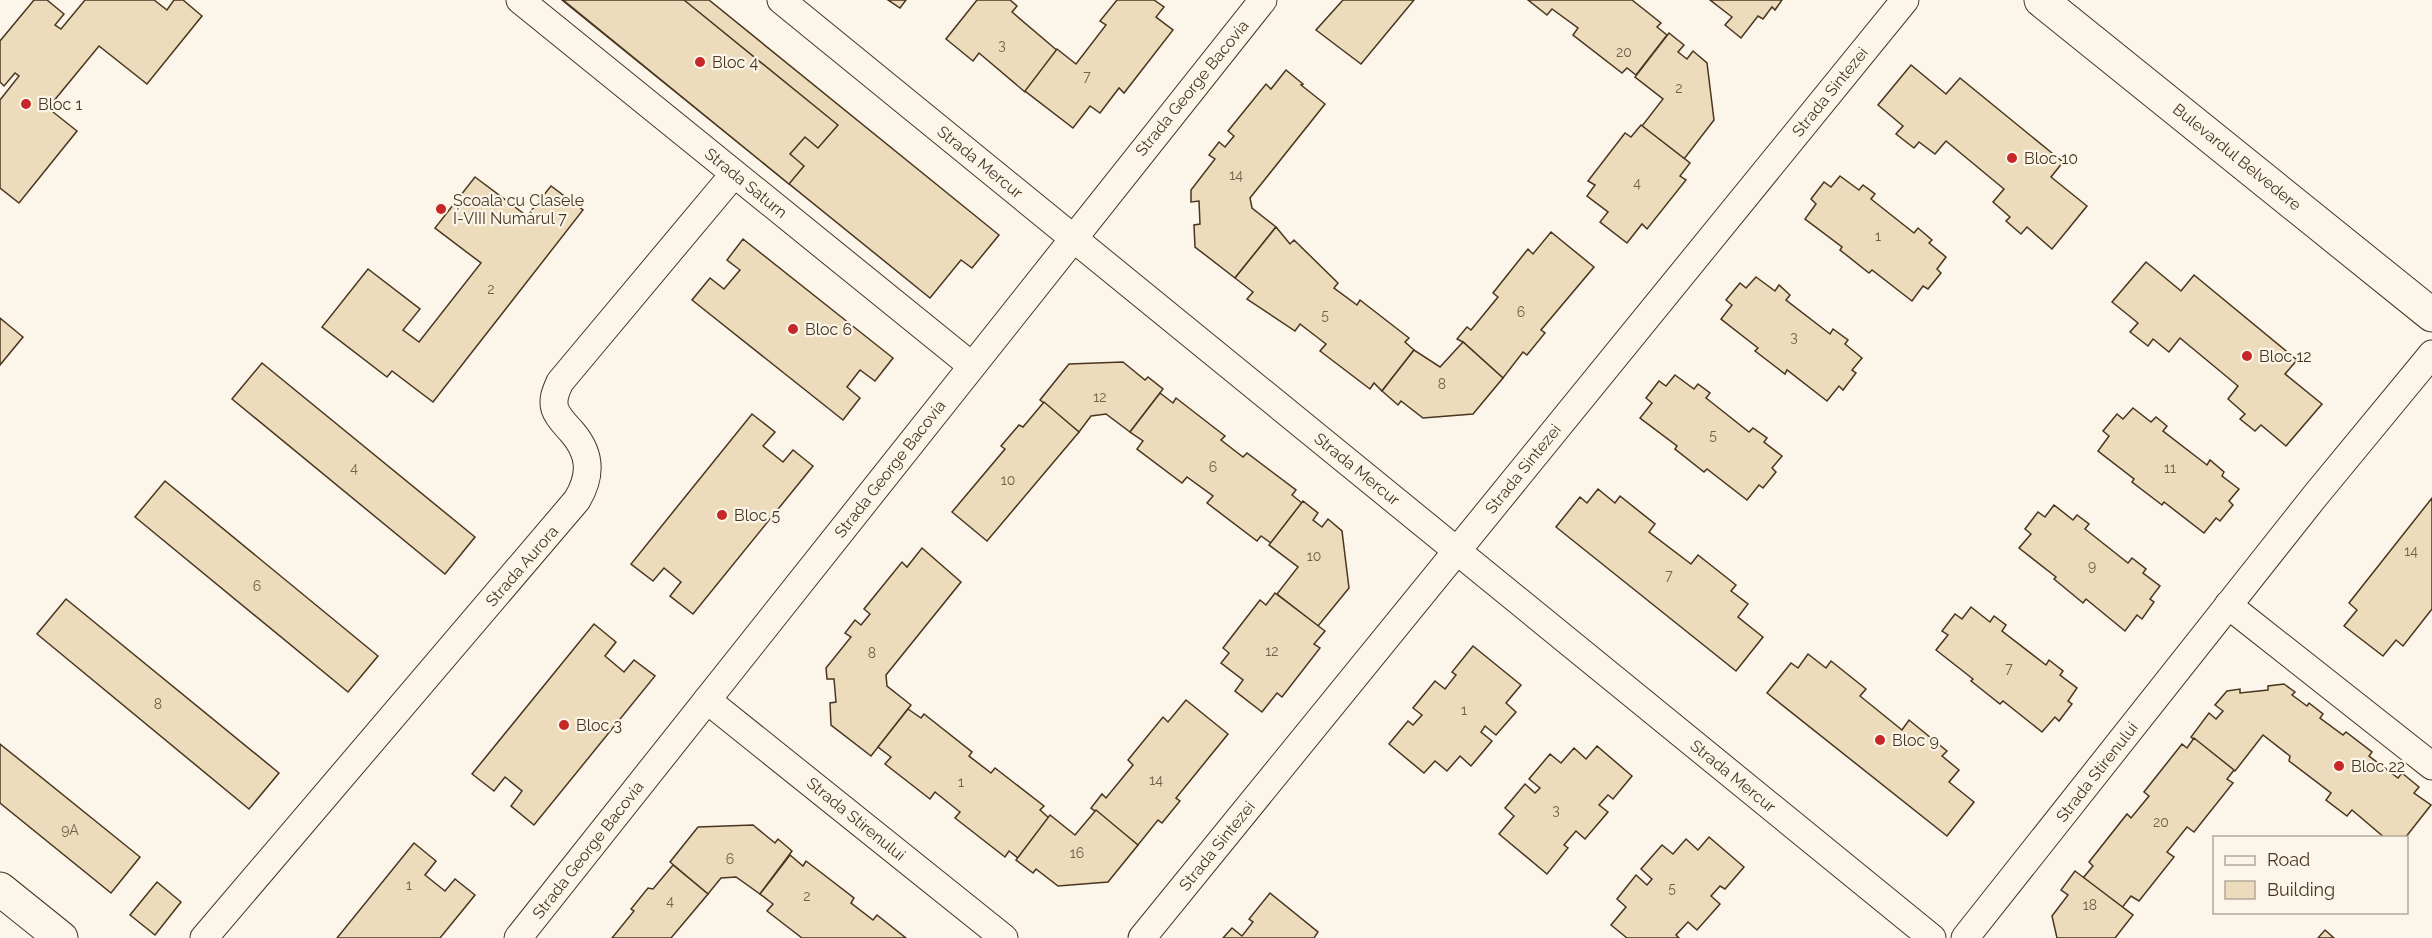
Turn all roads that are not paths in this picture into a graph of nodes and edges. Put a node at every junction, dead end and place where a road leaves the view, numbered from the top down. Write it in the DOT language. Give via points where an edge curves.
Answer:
graph roads {
  1 [pos="520,0"];
  2 [pos="781,0"];
  3 [pos="1263,0"];
  4 [pos="1905,0"];
  5 [pos="2041,0"];
  6 [pos="734,174"];
  7 [pos="1074,238"];
  8 [pos="2432,315"];
  9 [pos="2432,354"];
  10 [pos="972,366"];
  11 [pos="1457,551"];
  12 [pos="2228,605"];
  13 [pos="707,700"];
  14 [pos="2432,766"];
  15 [pos="0,889"];
  16 [pos="61,938"];
  17 [pos="204,938"];
  18 [pos="518,938"];
  19 [pos="1004,938"];
  20 [pos="1142,938"];
  21 [pos="1932,938"];
  22 [pos="1965,938"];
  1 -- 6 [label="street, Strada Saturn"];
  2 -- 7 [label="street, Strada Mercur"];
  3 -- 7 [label="street, Strada George Bacovia"];
  4 -- 11 [label="street, Strada Sintezei"];
  5 -- 8 [label="street, Bulevardul Belvedere"];
  6 -- 10 [label="street, Strada Saturn"];
  6 -- 17 [label="street, Strada Aurora" via="560,382 554,407 581,442 586,457 586,485 577,500"];
  7 -- 10 [label="street, Strada George Bacovia"];
  7 -- 11 [label="street, Strada Mercur"];
  9 -- 12 [label="street, Strada Stirenului"];
  10 -- 13 [label="street, Strada George Bacovia"];
  11 -- 20 [label="street, Strada Sintezei"];
  11 -- 21 [label="street, Strada Mercur"];
  12 -- 14 [label="street"];
  12 -- 22 [label="street, Strada Stirenului"];
  13 -- 18 [label="street, Strada George Bacovia"];
  13 -- 19 [label="street, Strada Stirenului"];
  15 -- 16 [label="street"];
}
